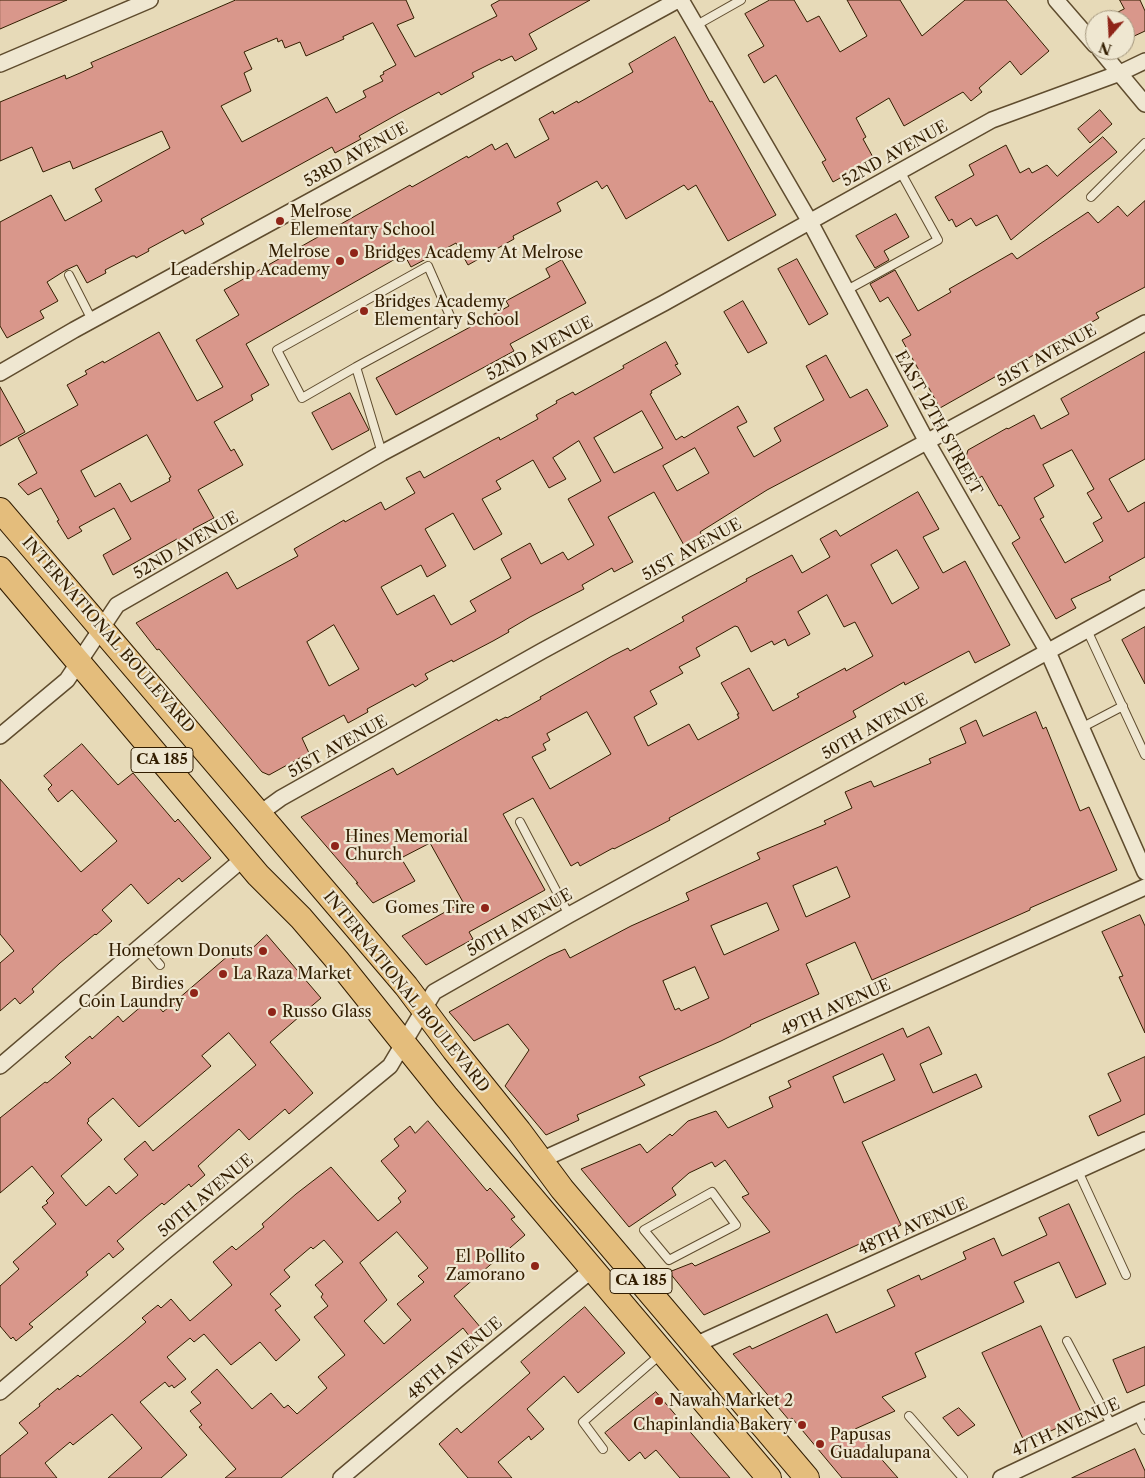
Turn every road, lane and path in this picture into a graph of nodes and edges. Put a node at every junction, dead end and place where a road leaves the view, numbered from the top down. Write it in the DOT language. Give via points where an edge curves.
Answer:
graph roads {
  1 [pos="150,0"];
  2 [pos="679,0"];
  3 [pos="741,0"];
  4 [pos="1056,0"];
  5 [pos="695,26"];
  6 [pos="1085,33"];
  7 [pos="1109,60"];
  8 [pos="1145,61"];
  9 [pos="0,64"];
  10 [pos="1120,73"];
  11 [pos="1145,104"];
  12 [pos="1145,143"];
  13 [pos="900,171"];
  14 [pos="1091,197"];
  15 [pos="810,222"];
  16 [pos="69,275"];
  17 [pos="847,290"];
  18 [pos="92,320"];
  19 [pos="1145,323"];
  20 [pos="356,367"];
  21 [pos="0,373"];
  22 [pos="926,442"];
  23 [pos="382,453"];
  24 [pos="0,510"];
  25 [pos="0,569"];
  26 [pos="1145,598"];
  27 [pos="102,628"];
  28 [pos="1087,630"];
  29 [pos="1048,652"];
  30 [pos="79,662"];
  31 [pos="1123,706"];
  32 [pos="1081,728"];
  33 [pos="0,736"];
  34 [pos="1145,754"];
  35 [pos="259,814"];
  36 [pos="520,822"];
  37 [pos="244,858"];
  38 [pos="1145,872"];
  39 [pos="1145,887"];
  40 [pos="570,915"];
  41 [pos="143,945"];
  42 [pos="160,965"];
  43 [pos="424,1010"];
  44 [pos="404,1043"];
  45 [pos="0,1066"];
  46 [pos="1145,1140"];
  47 [pos="541,1160"];
  48 [pos="1078,1171"];
  49 [pos="644,1230"];
  50 [pos="593,1269"];
  51 [pos="1126,1275"];
  52 [pos="1067,1341"];
  53 [pos="695,1345"];
  54 [pos="663,1352"];
  55 [pos="0,1392"];
  56 [pos="1141,1412"];
  57 [pos="909,1416"];
  58 [pos="1112,1426"];
  59 [pos="1145,1430"];
  60 [pos="603,1449"];
  61 [pos="341,1478"];
  62 [pos="769,1478"];
  63 [pos="807,1478"];
  64 [pos="963,1478"];
  65 [pos="1001,1478"];
  1 -- 9 [label="street"];
  2 -- 5 [label="street, EAST 12TH STREET"];
  2 -- 18 [label="street, 53RD AVENUE"];
  3 -- 5 [label="lane"];
  4 -- 6 [label="street"];
  5 -- 15 [label="street, EAST 12TH STREET"];
  7 -- 10 [label="street"];
  8 -- 10 [label="street, 52ND AVENUE"];
  10 -- 11 [label="street"];
  10 -- 13 [label="street, 52ND AVENUE" via="992,120"];
  12 -- 14 [label="lane"];
  13 -- 15 [label="street, 52ND AVENUE"];
  13 -- 17 [label="lane" via="938,240"];
  15 -- 17 [label="street, EAST 12TH STREET"];
  15 -- 23 [label="street, 52ND AVENUE"];
  16 -- 18 [label="lane"];
  17 -- 22 [label="street, EAST 12TH STREET"];
  18 -- 21 [label="street, 53RD AVENUE"];
  19 -- 22 [label="street, 51ST AVENUE"];
  20 -- 20 [label="lane" via="450,316 428,266 277,350 302,398"];
  20 -- 23 [label="lane"];
  22 -- 29 [label="street, EAST 12TH STREET"];
  22 -- 35 [label="street, 51ST AVENUE" via="542,651 281,798"];
  23 -- 27 [label="street, 52ND AVENUE" via="117,605"];
  24 -- 27 [label="main road, INTERNATIONAL BOULEVARD / CA 185"];
  25 -- 30 [label="main road, INTERNATIONAL BOULEVARD / CA 185"];
  26 -- 28 [label="street, 50TH AVENUE"];
  27 -- 30 [label="street, 52ND AVENUE"];
  27 -- 35 [label="main road, INTERNATIONAL BOULEVARD / CA 185"];
  28 -- 29 [label="street, 50TH AVENUE"];
  28 -- 31 [label="lane"];
  29 -- 32 [label="street, EAST 12TH STREET"];
  29 -- 40 [label="street, 50TH AVENUE"];
  30 -- 33 [label="street, 52ND AVENUE" via="66,680"];
  30 -- 37 [label="main road, INTERNATIONAL BOULEVARD / CA 185"];
  31 -- 32 [label="lane"];
  31 -- 34 [label="lane"];
  32 -- 38 [label="street, EAST 12TH STREET"];
  35 -- 43 [label="main road, INTERNATIONAL BOULEVARD / CA 185"];
  36 -- 40 [label="lane"];
  37 -- 41 [label="street"];
  37 -- 44 [label="main road, INTERNATIONAL BOULEVARD / CA 185" via="301,918"];
  39 -- 47 [label="street, 49TH AVENUE"];
  40 -- 43 [label="street, 50TH AVENUE" via="434,992"];
  41 -- 42 [label="lane"];
  41 -- 45 [label="street"];
  43 -- 44 [label="street, 50TH AVENUE"];
  43 -- 47 [label="main road, INTERNATIONAL BOULEVARD / CA 185"];
  44 -- 50 [label="main road, INTERNATIONAL BOULEVARD / CA 185"];
  44 -- 55 [label="street, 50TH AVENUE" via="390,1066"];
  46 -- 48 [label="street, 48TH AVENUE"];
  47 -- 53 [label="main road, INTERNATIONAL BOULEVARD / CA 185" via="562,1190"];
  48 -- 51 [label="lane"];
  48 -- 53 [label="street, 48TH AVENUE"];
  49 -- 49 [label="lane" via="669,1260 736,1225 712,1192"];
  50 -- 54 [label="main road, INTERNATIONAL BOULEVARD / CA 185"];
  50 -- 61 [label="street, 48TH AVENUE"];
  52 -- 58 [label="lane"];
  53 -- 63 [label="main road, INTERNATIONAL BOULEVARD / CA 185"];
  54 -- 60 [label="lane" via="583,1422"];
  54 -- 62 [label="main road, INTERNATIONAL BOULEVARD / CA 185"];
  56 -- 58 [label="street, 47TH AVENUE"];
  56 -- 59 [label="lane"];
  57 -- 64 [label="lane"];
  58 -- 65 [label="street, 47TH AVENUE"];
}
